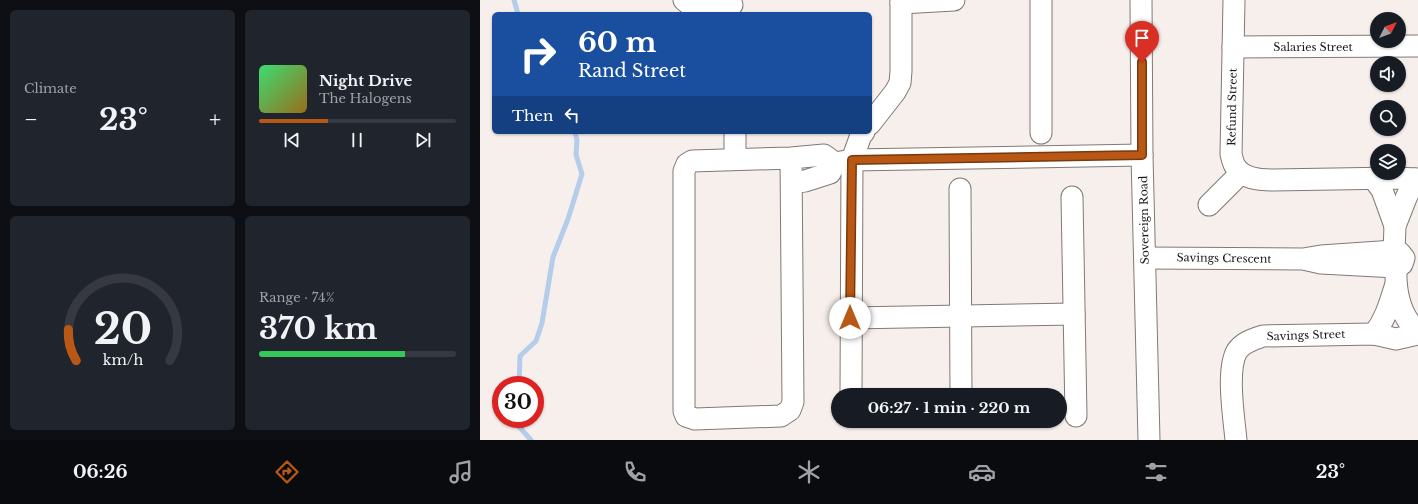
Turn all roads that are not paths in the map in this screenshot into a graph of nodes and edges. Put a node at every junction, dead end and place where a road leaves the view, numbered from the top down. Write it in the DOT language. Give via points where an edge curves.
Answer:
graph roads {
  1 [pos="684,0"];
  2 [pos="954,0"];
  3 [pos="1041,0"];
  4 [pos="1141,0"];
  5 [pos="1234,0"];
  6 [pos="901,1"];
  7 [pos="733,6"];
  8 [pos="1418,46"];
  9 [pos="1233,47"];
  10 [pos="872,121"];
  11 [pos="1041,133"];
  12 [pos="735,134"];
  13 [pos="862,134"];
  14 [pos="1142,155"];
  15 [pos="791,158"];
  16 [pos="735,159"];
  17 [pos="843,162"];
  18 [pos="1241,173"];
  19 [pos="1370,178"];
  20 [pos="1406,178"];
  21 [pos="1417,179"];
  22 [pos="1374,180"];
  23 [pos="792,183"];
  24 [pos="960,189"];
  25 [pos="1072,198"];
  26 [pos="1209,205"];
  27 [pos="1395,226"];
  28 [pos="1145,258"];
  29 [pos="1395,267"];
  30 [pos="1074,314"];
  31 [pos="960,316"];
  32 [pos="850,318"];
  33 [pos="1418,333"];
  34 [pos="1374,334"];
  35 [pos="851,388"];
  36 [pos="961,388"];
  37 [pos="1076,416"];
  38 [pos="1149,440"];
  39 [pos="1236,440"];
  1 -- 7 [label="street" via="689,4"];
  2 -- 6 [label="street"];
  3 -- 11 [label="street"];
  4 -- 14 [label="street, Sovereign Road"];
  5 -- 9 [label="street, Refund Street"];
  6 -- 10 [label="street" via="900,83"];
  8 -- 9 [label="street, Salaries Street"];
  9 -- 18 [label="street, Refund Street" via="1231,154 1235,166"];
  12 -- 16 [label="street"];
  13 -- 17 [label="street"];
  14 -- 17 [label="street"];
  14 -- 28 [label="street, Sovereign Road"];
  15 -- 16 [label="street"];
  15 -- 17 [label="street" via="824,155"];
  15 -- 23 [label="street"];
  16 -- 23 [label="street" via="692,160 684,171 686,416 695,419 781,416 790,410 793,402"];
  17 -- 23 [label="street" via="830,173"];
  17 -- 32 [label="street"];
  18 -- 19 [label="street" via="1256,179 1273,180"];
  18 -- 26 [label="street"];
  20 -- 21 [label="street"];
  21 -- 27 [label="street" via="1408,192"];
  22 -- 27 [label="street" via="1382,190"];
  24 -- 31 [label="street"];
  25 -- 30 [label="street"];
  27 -- 29 [label="street"];
  28 -- 29 [label="street, Savings Crescent" via="1303,259 1321,256"];
  28 -- 38 [label="street, Sovereign Road"];
  29 -- 33 [label="street, Savings Street" via="1402,308"];
  29 -- 34 [label="street" via="1386,315"];
  30 -- 31 [label="street"];
  30 -- 37 [label="street"];
  31 -- 32 [label="street"];
  31 -- 36 [label="street"];
  32 -- 35 [label="street"];
  33 -- 34 [label="street, Savings Street" via="1396,338"];
  34 -- 39 [label="street, Savings Street" via="1264,336 1247,342 1237,351 1231,370"];
}
